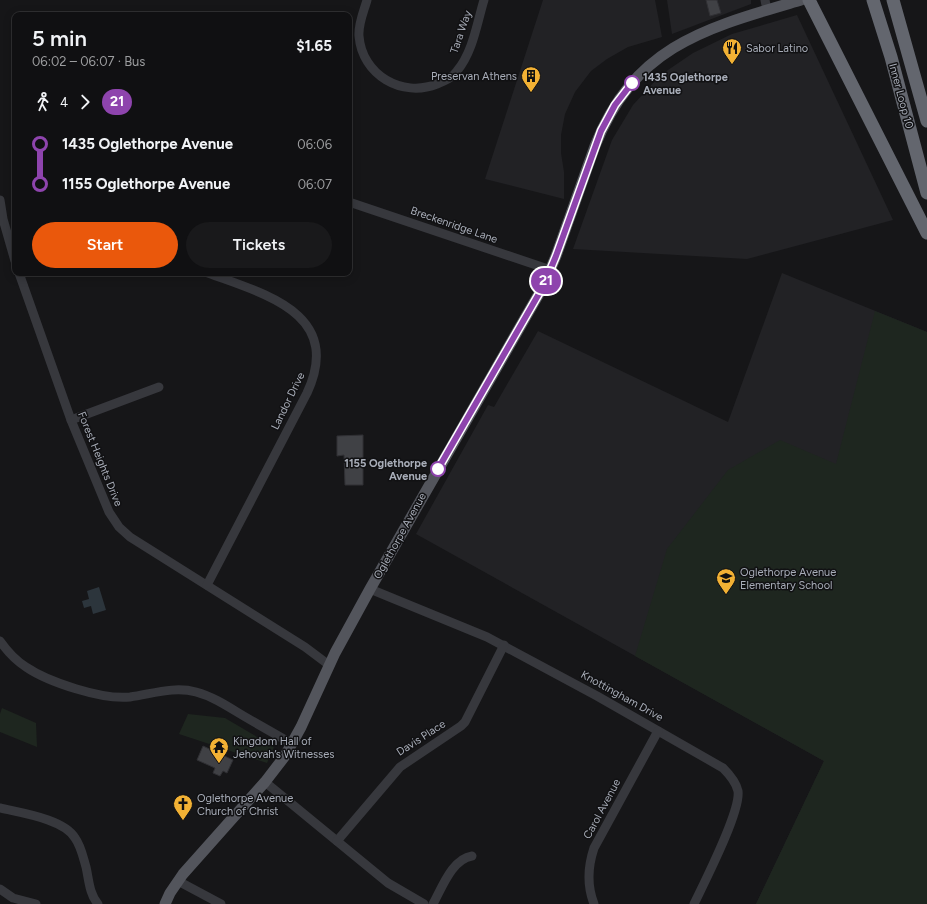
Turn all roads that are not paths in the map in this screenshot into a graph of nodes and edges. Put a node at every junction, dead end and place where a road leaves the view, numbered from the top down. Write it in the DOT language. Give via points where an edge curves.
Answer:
graph roads {
  1 [pos="367,0"];
  2 [pos="484,0"];
  3 [pos="801,0"];
  4 [pos="809,0"];
  5 [pos="873,0"];
  6 [pos="893,0"];
  7 [pos="766,5"];
  8 [pos="927,121"];
  9 [pos="927,193"];
  10 [pos="0,200"];
  11 [pos="352,203"];
  12 [pos="927,233"];
  13 [pos="12,242"];
  14 [pos="551,270"];
  15 [pos="20,276"];
  16 [pos="216,276"];
  17 [pos="159,387"];
  18 [pos="72,420"];
  19 [pos="207,586"];
  20 [pos="370,589"];
  21 [pos="0,641"];
  22 [pos="504,646"];
  23 [pos="329,665"];
  24 [pos="658,731"];
  25 [pos="292,744"];
  26 [pos="265,782"];
  27 [pos="0,808"];
  28 [pos="337,841"];
  29 [pos="472,856"];
  30 [pos="178,881"];
  31 [pos="0,889"];
  32 [pos="36,904"];
  33 [pos="98,904"];
  34 [pos="165,904"];
  35 [pos="221,904"];
  36 [pos="424,904"];
  37 [pos="433,904"];
  38 [pos="594,904"];
  39 [pos="694,904"];
  1 -- 2 [label="street, Tara Way" via="359,35 364,54 380,76 396,85 414,89 433,85 456,72 469,49"];
  3 -- 7 [label="main road, Oglethorpe Avenue"];
  4 -- 12 [label="highway"];
  5 -- 9 [label="highway, Inner Loop 10"];
  6 -- 8 [label="highway"];
  7 -- 14 [label="main road, Oglethorpe Avenue" via="684,41 658,58 635,80 615,105 601,131"];
  10 -- 13 [label="street"];
  11 -- 14 [label="street, Breckenridge Lane"];
  14 -- 20 [label="main road, Oglethorpe Avenue" via="538,297"];
  15 -- 18 [label="street, Forest Heights Drive"];
  16 -- 19 [label="street, Landor Drive" via="288,306 310,331 317,357 308,393"];
  17 -- 18 [label="street"];
  18 -- 19 [label="street, Forest Heights Drive" via="113,521 130,537"];
  19 -- 23 [label="street, Forest Heights Drive"];
  20 -- 22 [label="street, Knottingham Drive" via="473,630"];
  20 -- 23 [label="main road, Oglethorpe Avenue"];
  21 -- 25 [label="street" via="25,666 40,675 81,690 118,697 174,690 195,692 215,700"];
  22 -- 24 [label="street, Knottingham Drive"];
  22 -- 28 [label="street, Davis Place" via="465,722 400,767"];
  23 -- 25 [label="main road, Oglethorpe Avenue"];
  24 -- 38 [label="street, Carol Avenue" via="594,848 589,875"];
  24 -- 39 [label="street, Knottingham Drive" via="723,768 738,789 736,810"];
  25 -- 26 [label="main road, Oglethorpe Avenue"];
  26 -- 28 [label="street"];
  26 -- 30 [label="main road, Oglethorpe Avenue"];
  27 -- 33 [label="street" via="48,820 72,833 79,844 91,891"];
  28 -- 36 [label="street" via="388,883"];
  29 -- 37 [label="street" via="463,858 454,868"];
  30 -- 34 [label="main road, Oglethorpe Avenue"];
  30 -- 35 [label="street"];
  31 -- 32 [label="street" via="13,898"];
}
